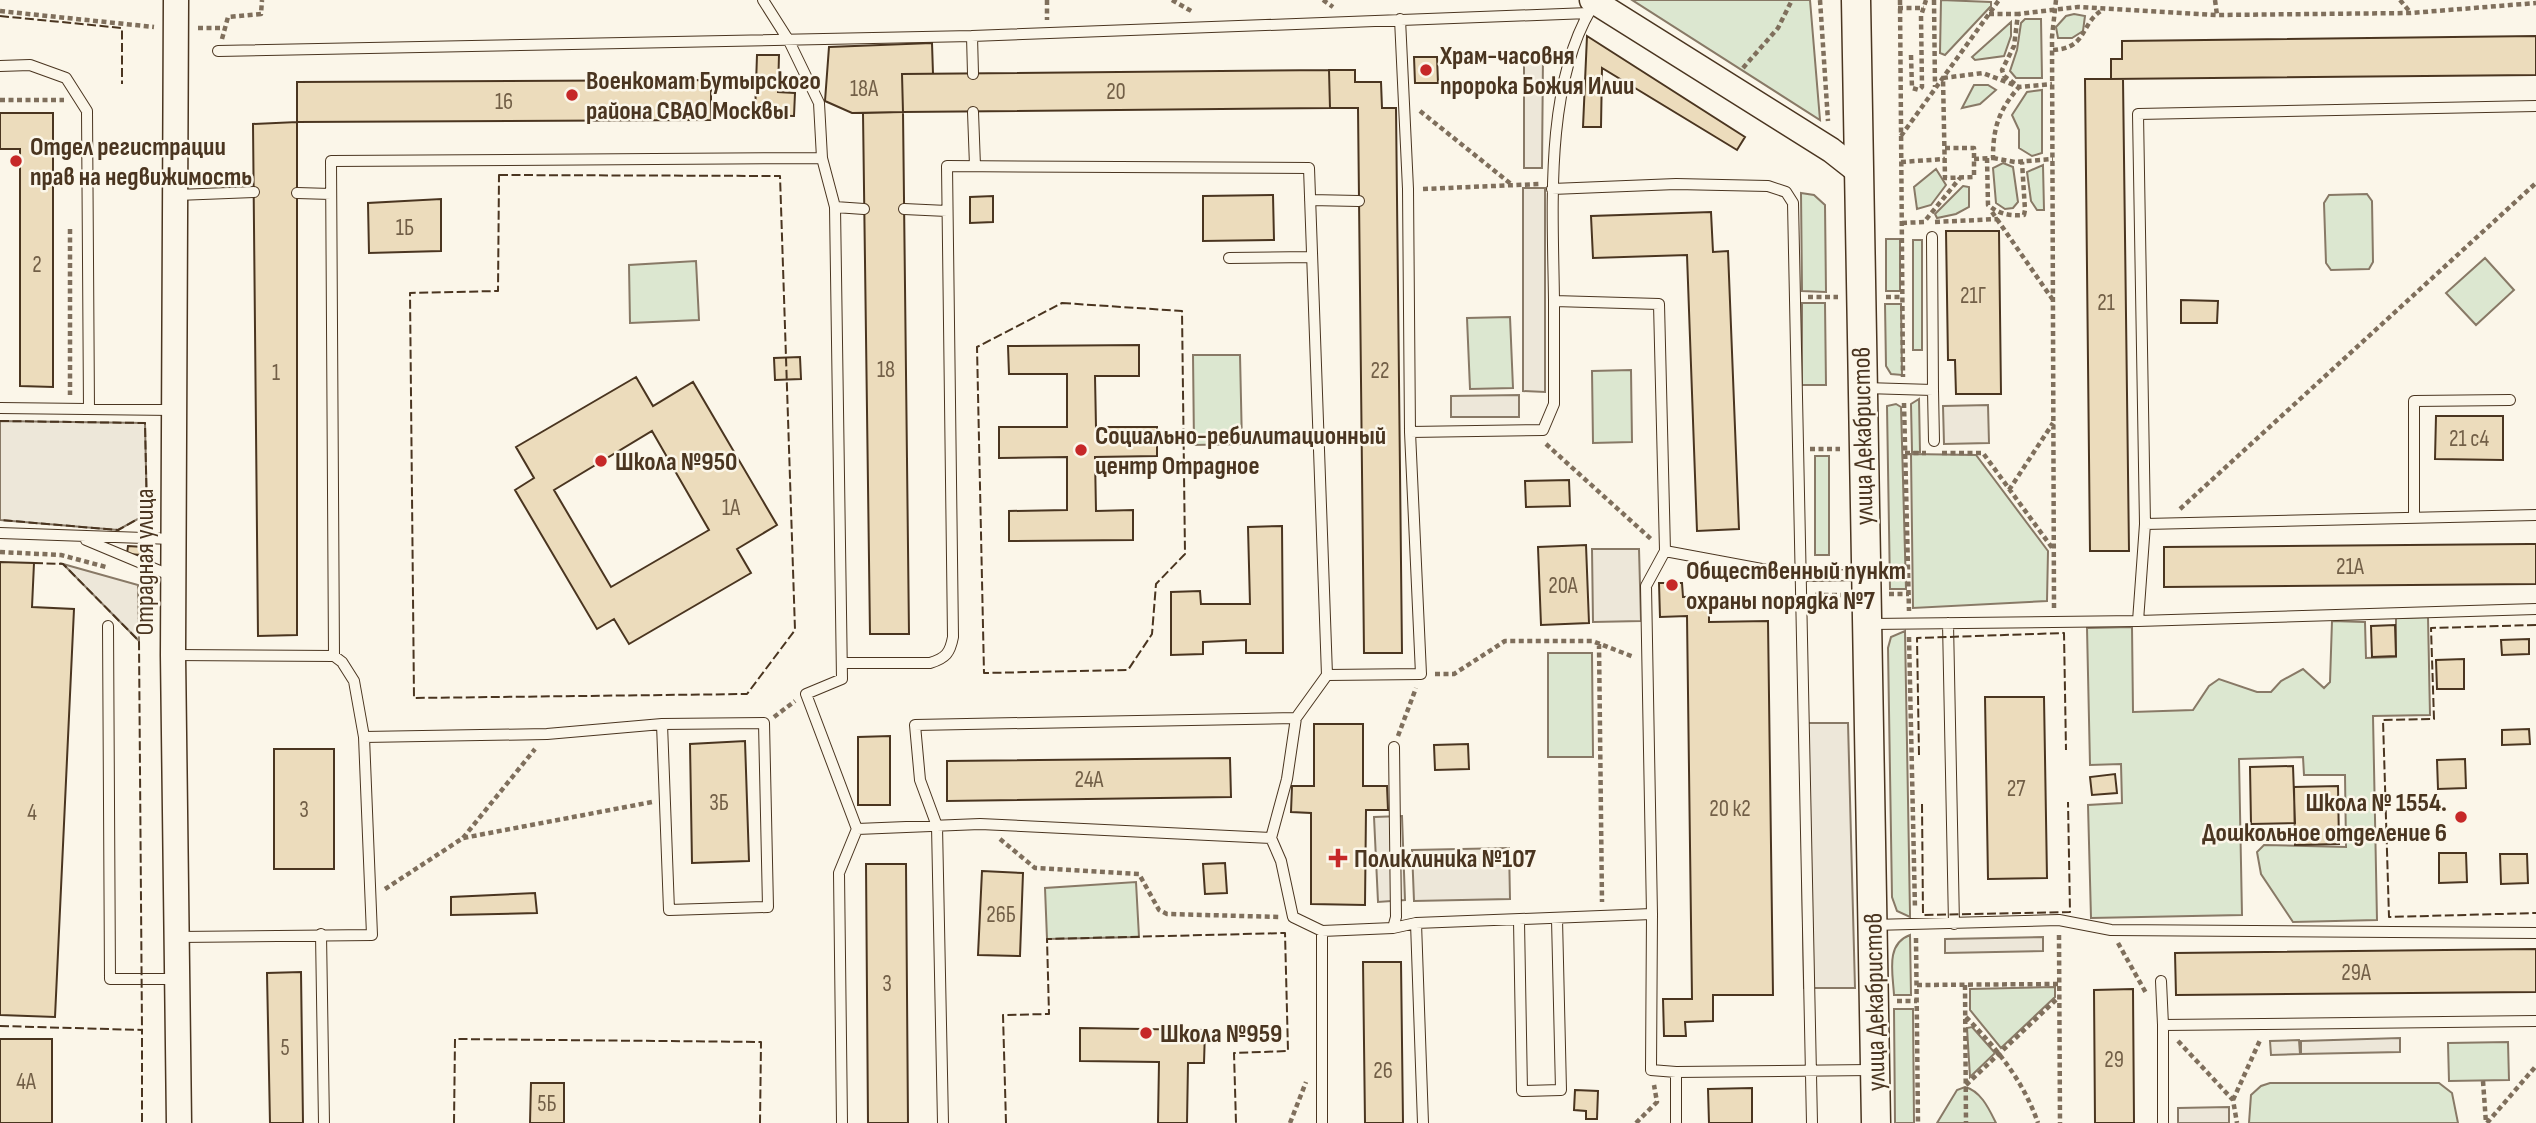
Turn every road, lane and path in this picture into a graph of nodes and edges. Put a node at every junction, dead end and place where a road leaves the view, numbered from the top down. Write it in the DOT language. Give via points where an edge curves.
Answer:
graph roads {
  1 [pos="176,0"];
  2 [pos="262,0"];
  3 [pos="764,0"];
  4 [pos="1793,0"];
  5 [pos="1820,0"];
  6 [pos="1856,0"];
  7 [pos="1900,0"];
  8 [pos="1926,0"];
  9 [pos="1934,0"];
  10 [pos="1999,0"];
  11 [pos="2056,0"];
  12 [pos="2076,0"];
  13 [pos="2215,0"];
  14 [pos="2400,0"];
  15 [pos="2536,3"];
  16 [pos="1592,5"];
  17 [pos="2078,7"];
  18 [pos="1898,8"];
  19 [pos="1924,8"];
  20 [pos="2105,8"];
  21 [pos="2057,11"];
  22 [pos="0,12"];
  23 [pos="2411,13"];
  24 [pos="1989,14"];
  25 [pos="2018,14"];
  26 [pos="2217,15"];
  27 [pos="1400,19"];
  28 [pos="140,26"];
  29 [pos="972,36"];
  30 [pos="789,41"];
  31 [pos="2053,50"];
  32 [pos="218,51"];
  33 [pos="1911,55"];
  34 [pos="0,66"];
  35 [pos="1743,68"];
  36 [pos="973,74"];
  37 [pos="1943,78"];
  38 [pos="2052,84"];
  39 [pos="2019,87"];
  40 [pos="1935,88"];
  41 [pos="0,100"];
  42 [pos="70,100"];
  43 [pos="1405,100"];
  44 [pos="2536,106"];
  45 [pos="973,112"];
  46 [pos="1828,129"];
  47 [pos="1900,137"];
  48 [pos="1944,148"];
  49 [pos="822,158"];
  50 [pos="1990,158"];
  51 [pos="1945,159"];
  52 [pos="1974,159"];
  53 [pos="2053,159"];
  54 [pos="1901,162"];
  55 [pos="2022,162"];
  56 [pos="975,166"];
  57 [pos="1859,172"];
  58 [pos="1960,178"];
  59 [pos="2536,183"];
  60 [pos="1512,186"];
  61 [pos="1552,186"];
  62 [pos="1408,189"];
  63 [pos="254,192"];
  64 [pos="297,193"];
  65 [pos="331,194"];
  66 [pos="173,195"];
  67 [pos="1310,200"];
  68 [pos="1359,201"];
  69 [pos="1988,205"];
  70 [pos="835,207"];
  71 [pos="864,209"];
  72 [pos="904,209"];
  73 [pos="947,211"];
  74 [pos="1998,219"];
  75 [pos="1924,222"];
  76 [pos="70,223"];
  77 [pos="1902,223"];
  78 [pos="1932,237"];
  79 [pos="1310,257"];
  80 [pos="1228,258"];
  81 [pos="1903,296"];
  82 [pos="1796,297"];
  83 [pos="1839,297"];
  84 [pos="1881,297"];
  85 [pos="2053,300"];
  86 [pos="1554,301"];
  87 [pos="1861,388"];
  88 [pos="1903,389"];
  89 [pos="1933,390"];
  90 [pos="70,400"];
  91 [pos="2510,400"];
  92 [pos="0,408"];
  93 [pos="89,409"];
  94 [pos="173,411"];
  95 [pos="2053,422"];
  96 [pos="1530,429"];
  97 [pos="1410,432"];
  98 [pos="1934,441"];
  99 [pos="1798,449"];
  100 [pos="1841,449"];
  101 [pos="1983,453"];
  102 [pos="2010,489"];
  103 [pos="2536,515"];
  104 [pos="2414,518"];
  105 [pos="2145,524"];
  106 [pos="2164,524"];
  107 [pos="0,533"];
  108 [pos="82,538"];
  109 [pos="173,539"];
  110 [pos="2054,549"];
  111 [pos="1665,551"];
  112 [pos="0,552"];
  113 [pos="109,568"];
  114 [pos="1865,575"];
  115 [pos="174,576"];
  116 [pos="1800,576"];
  117 [pos="1888,594"];
  118 [pos="1909,594"];
  119 [pos="1841,595"];
  120 [pos="1801,596"];
  121 [pos="2536,609"];
  122 [pos="2054,620"];
  123 [pos="2138,621"];
  124 [pos="1909,623"];
  125 [pos="1948,623"];
  126 [pos="1866,625"];
  127 [pos="108,626"];
  128 [pos="1599,644"];
  129 [pos="173,655"];
  130 [pos="334,656"];
  131 [pos="1646,661"];
  132 [pos="842,663"];
  133 [pos="1421,674"];
  134 [pos="1327,675"];
  135 [pos="806,694"];
  136 [pos="1296,718"];
  137 [pos="764,723"];
  138 [pos="662,724"];
  139 [pos="547,734"];
  140 [pos="364,737"];
  141 [pos="1394,747"];
  142 [pos="665,799"];
  143 [pos="980,824"];
  144 [pos="937,826"];
  145 [pos="857,829"];
  146 [pos="463,838"];
  147 [pos="1271,838"];
  148 [pos="370,899"];
  149 [pos="1652,914"];
  150 [pos="1293,916"];
  151 [pos="1602,917"];
  152 [pos="1557,919"];
  153 [pos="2059,920"];
  154 [pos="1518,921"];
  155 [pos="1416,923"];
  156 [pos="1916,924"];
  157 [pos="1954,924"];
  158 [pos="1872,925"];
  159 [pos="1393,928"];
  160 [pos="2111,930"];
  161 [pos="1322,931"];
  162 [pos="2536,933"];
  163 [pos="321,934"];
  164 [pos="177,936"];
  165 [pos="178,979"];
  166 [pos="2161,981"];
  167 [pos="2059,984"];
  168 [pos="1917,985"];
  169 [pos="1965,985"];
  170 [pos="2059,998"];
  171 [pos="1917,1001"];
  172 [pos="1894,1002"];
  173 [pos="1965,1016"];
  174 [pos="2536,1021"];
  175 [pos="2267,1024"];
  176 [pos="2163,1025"];
  177 [pos="2000,1054"];
  178 [pos="2536,1066"];
  179 [pos="1651,1070"];
  180 [pos="1812,1070"];
  181 [pos="1875,1070"];
  182 [pos="1676,1072"];
  183 [pos="2483,1081"];
  184 [pos="1966,1085"];
  185 [pos="2233,1100"];
  186 [pos="179,1123"];
  187 [pos="324,1123"];
  188 [pos="842,1123"];
  189 [pos="943,1123"];
  190 [pos="1322,1123"];
  191 [pos="1423,1123"];
  192 [pos="1636,1123"];
  193 [pos="1676,1123"];
  194 [pos="1812,1123"];
  195 [pos="1876,1123"];
  196 [pos="1918,1123"];
  197 [pos="1966,1123"];
  198 [pos="2038,1123"];
  199 [pos="2060,1123"];
  200 [pos="2163,1123"];
  201 [pos="2237,1123"];
  202 [pos="2486,1123"];
  1 -- 66 [label="street, Отрадная улица"];
  2 -- 32 [label="path" via="261,14 228,17"];
  3 -- 30 [label="lane"];
  4 -- 35 [label="path" via="1777,28"];
  5 -- 46 [label="path"];
  6 -- 57 [label="main road, улица Декабристов"];
  7 -- 18 [label="path"];
  8 -- 19 [label="path"];
  9 -- 40 [label="path"];
  10 -- 24 [label="path"];
  11 -- 21 [label="path"];
  12 -- 17 [label="path"];
  13 -- 26 [label="path"];
  14 -- 23 [label="path"];
  15 -- 23 [label="path"];
  16 -- 27 [label="lane"];
  16 -- 57 [label="street" via="1831,150"];
  16 -- 61 [label="lane" via="1567,64"];
  17 -- 20 [label="path"];
  17 -- 21 [label="path"];
  18 -- 19 [label="path"];
  18 -- 47 [label="path"];
  19 -- 33 [label="path" via="1919,90 1912,88"];
  20 -- 26 [label="path"];
  20 -- 31 [label="path" via="2094,15 2079,42"];
  21 -- 25 [label="path"];
  21 -- 31 [label="path" via="2052,23"];
  22 -- 28 [label="path"];
  23 -- 26 [label="path"];
  24 -- 25 [label="path"];
  24 -- 37 [label="path"];
  25 -- 39 [label="path" via="2014,46 2002,70"];
  27 -- 29 [label="lane"];
  27 -- 43 [label="lane"];
  29 -- 30 [label="lane"];
  29 -- 36 [label="lane"];
  30 -- 32 [label="lane"];
  30 -- 49 [label="lane" via="819,103"];
  31 -- 38 [label="path"];
  34 -- 93 [label="lane" via="30,65 66,78 87,111"];
  37 -- 39 [label="path" via="1983,73"];
  37 -- 40 [label="path"];
  37 -- 48 [label="path"];
  38 -- 39 [label="path"];
  38 -- 53 [label="path"];
  39 -- 50 [label="path" via="1996,120"];
  40 -- 47 [label="path"];
  41 -- 42 [label="path"];
  43 -- 60 [label="path"];
  43 -- 62 [label="lane"];
  44 -- 105 [label="lane" via="2138,114"];
  45 -- 56 [label="lane"];
  47 -- 54 [label="path"];
  48 -- 51 [label="path"];
  48 -- 52 [label="path" via="1974,148"];
  49 -- 65 [label="lane" via="331,161"];
  49 -- 70 [label="lane"];
  50 -- 52 [label="path"];
  50 -- 55 [label="path"];
  50 -- 69 [label="path"];
  51 -- 54 [label="path"];
  51 -- 58 [label="path" via="1945,178"];
  52 -- 58 [label="path" via="1974,177"];
  53 -- 55 [label="path"];
  53 -- 85 [label="path"];
  54 -- 77 [label="path"];
  55 -- 69 [label="path" via="2024,215 1997,213"];
  56 -- 67 [label="lane" via="1309,168"];
  56 -- 73 [label="lane" via="947,166"];
  57 -- 87 [label="main road, улица Декабристов"];
  58 -- 75 [label="path"];
  59 -- 106 [label="path"];
  60 -- 61 [label="path"];
  60 -- 62 [label="path"];
  61 -- 82 [label="lane" via="1778,188 1793,203"];
  61 -- 86 [label="lane"];
  62 -- 97 [label="lane" via="1402,201"];
  63 -- 66 [label="lane"];
  64 -- 65 [label="lane"];
  65 -- 130 [label="lane"];
  66 -- 94 [label="street, Отрадная улица"];
  67 -- 68 [label="lane"];
  67 -- 79 [label="lane"];
  69 -- 74 [label="path"];
  70 -- 71 [label="lane"];
  70 -- 132 [label="lane"];
  72 -- 73 [label="lane"];
  73 -- 132 [label="lane" via="950,652 930,663"];
  74 -- 75 [label="path"];
  74 -- 85 [label="path"];
  75 -- 77 [label="path"];
  76 -- 90 [label="path"];
  77 -- 81 [label="path"];
  78 -- 89 [label="lane"];
  79 -- 80 [label="lane"];
  79 -- 134 [label="lane"];
  81 -- 84 [label="path"];
  81 -- 88 [label="path"];
  82 -- 83 [label="path"];
  82 -- 99 [label="lane"];
  85 -- 95 [label="path"];
  86 -- 96 [label="lane" via="1554,404 1543,430"];
  86 -- 111 [label="lane" via="1659,304"];
  87 -- 88 [label="lane"];
  87 -- 114 [label="main road, улица Декабристов"];
  88 -- 89 [label="lane"];
  88 -- 118 [label="path"];
  89 -- 98 [label="lane"];
  91 -- 104 [label="lane" via="2414,401"];
  92 -- 93 [label="lane"];
  93 -- 94 [label="lane"];
  94 -- 109 [label="street, Отрадная улица"];
  95 -- 102 [label="path"];
  95 -- 110 [label="path"];
  96 -- 97 [label="lane"];
  96 -- 111 [label="path"];
  97 -- 133 [label="lane"];
  99 -- 100 [label="path"];
  99 -- 116 [label="lane"];
  101 -- 102 [label="path"];
  102 -- 110 [label="path"];
  103 -- 104 [label="lane"];
  104 -- 106 [label="lane"];
  105 -- 106 [label="lane"];
  105 -- 123 [label="lane"];
  107 -- 108 [label="lane"];
  108 -- 109 [label="lane"];
  108 -- 115 [label="lane"];
  109 -- 115 [label="street, Отрадная улица"];
  110 -- 122 [label="path"];
  111 -- 116 [label="lane"];
  111 -- 131 [label="lane" via="1646,586"];
  112 -- 113 [label="path" via="61,555"];
  114 -- 116 [label="lane"];
  114 -- 126 [label="main road, улица Декабристов"];
  115 -- 129 [label="street, Отрадная улица"];
  116 -- 120 [label="lane"];
  117 -- 118 [label="path"];
  118 -- 124 [label="path"];
  119 -- 120 [label="path"];
  120 -- 180 [label="lane"];
  121 -- 123 [label="lane"];
  122 -- 123 [label="lane"];
  122 -- 125 [label="lane"];
  124 -- 125 [label="lane"];
  124 -- 126 [label="lane"];
  124 -- 156 [label="path"];
  125 -- 157 [label="lane"];
  126 -- 158 [label="main road, улица Декабристов"];
  127 -- 165 [label="lane" via="110,979"];
  128 -- 131 [label="path"];
  128 -- 133 [label="path" via="1505,641 1454,674"];
  128 -- 151 [label="path"];
  129 -- 130 [label="lane"];
  129 -- 164 [label="street, Отрадная улица"];
  130 -- 140 [label="lane" via="354,681"];
  131 -- 149 [label="lane"];
  132 -- 135 [label="lane" via="842,678"];
  133 -- 134 [label="lane"];
  133 -- 141 [label="path"];
  134 -- 136 [label="lane"];
  135 -- 137 [label="path"];
  135 -- 145 [label="lane"];
  136 -- 144 [label="lane" via="915,725 920,780"];
  136 -- 147 [label="lane" via="1287,779"];
  137 -- 138 [label="lane"];
  137 -- 142 [label="lane" via="768,907 668,910"];
  138 -- 139 [label="lane"];
  138 -- 142 [label="lane"];
  139 -- 140 [label="lane"];
  139 -- 146 [label="path"];
  140 -- 148 [label="lane"];
  141 -- 159 [label="lane"];
  142 -- 146 [label="path"];
  143 -- 144 [label="lane"];
  143 -- 147 [label="lane"];
  143 -- 150 [label="path" via="1035,868 1139,874 1159,910 1167,914"];
  144 -- 145 [label="lane"];
  144 -- 189 [label="lane"];
  145 -- 188 [label="lane" via="839,873"];
  146 -- 148 [label="path"];
  147 -- 150 [label="lane"];
  148 -- 163 [label="lane" via="372,935"];
  149 -- 151 [label="lane"];
  149 -- 179 [label="lane"];
  150 -- 161 [label="lane"];
  151 -- 152 [label="lane"];
  152 -- 154 [label="lane"];
  152 -- 154 [label="lane" via="1561,1090 1522,1091"];
  153 -- 157 [label="lane"];
  153 -- 160 [label="lane"];
  153 -- 167 [label="path"];
  154 -- 155 [label="lane"];
  155 -- 159 [label="lane"];
  155 -- 191 [label="lane"];
  156 -- 157 [label="lane"];
  156 -- 158 [label="lane"];
  156 -- 168 [label="path"];
  158 -- 181 [label="main road, улица Декабристов"];
  159 -- 161 [label="lane"];
  160 -- 162 [label="lane"];
  160 -- 176 [label="path"];
  161 -- 190 [label="lane"];
  163 -- 164 [label="lane"];
  163 -- 187 [label="lane"];
  164 -- 165 [label="street, Отрадная улица"];
  165 -- 186 [label="street, Отрадная улица"];
  166 -- 176 [label="lane"];
  167 -- 169 [label="path"];
  167 -- 170 [label="path"];
  168 -- 169 [label="path"];
  168 -- 171 [label="path"];
  169 -- 173 [label="path"];
  170 -- 177 [label="path"];
  170 -- 199 [label="path"];
  171 -- 172 [label="path"];
  171 -- 196 [label="path"];
  173 -- 177 [label="path"];
  173 -- 184 [label="path"];
  174 -- 175 [label="lane"];
  175 -- 176 [label="lane"];
  175 -- 185 [label="path"];
  176 -- 185 [label="path"];
  176 -- 200 [label="lane"];
  177 -- 184 [label="path"];
  177 -- 198 [label="path" via="2028,1096"];
  178 -- 202 [label="path"];
  179 -- 182 [label="lane"];
  179 -- 192 [label="path" via="1657,1102"];
  180 -- 181 [label="lane"];
  180 -- 182 [label="lane"];
  180 -- 194 [label="lane"];
  181 -- 195 [label="main road, улица Декабристов"];
  182 -- 193 [label="lane"];
  183 -- 202 [label="path"];
  184 -- 197 [label="path"];
  185 -- 201 [label="path"];
}
